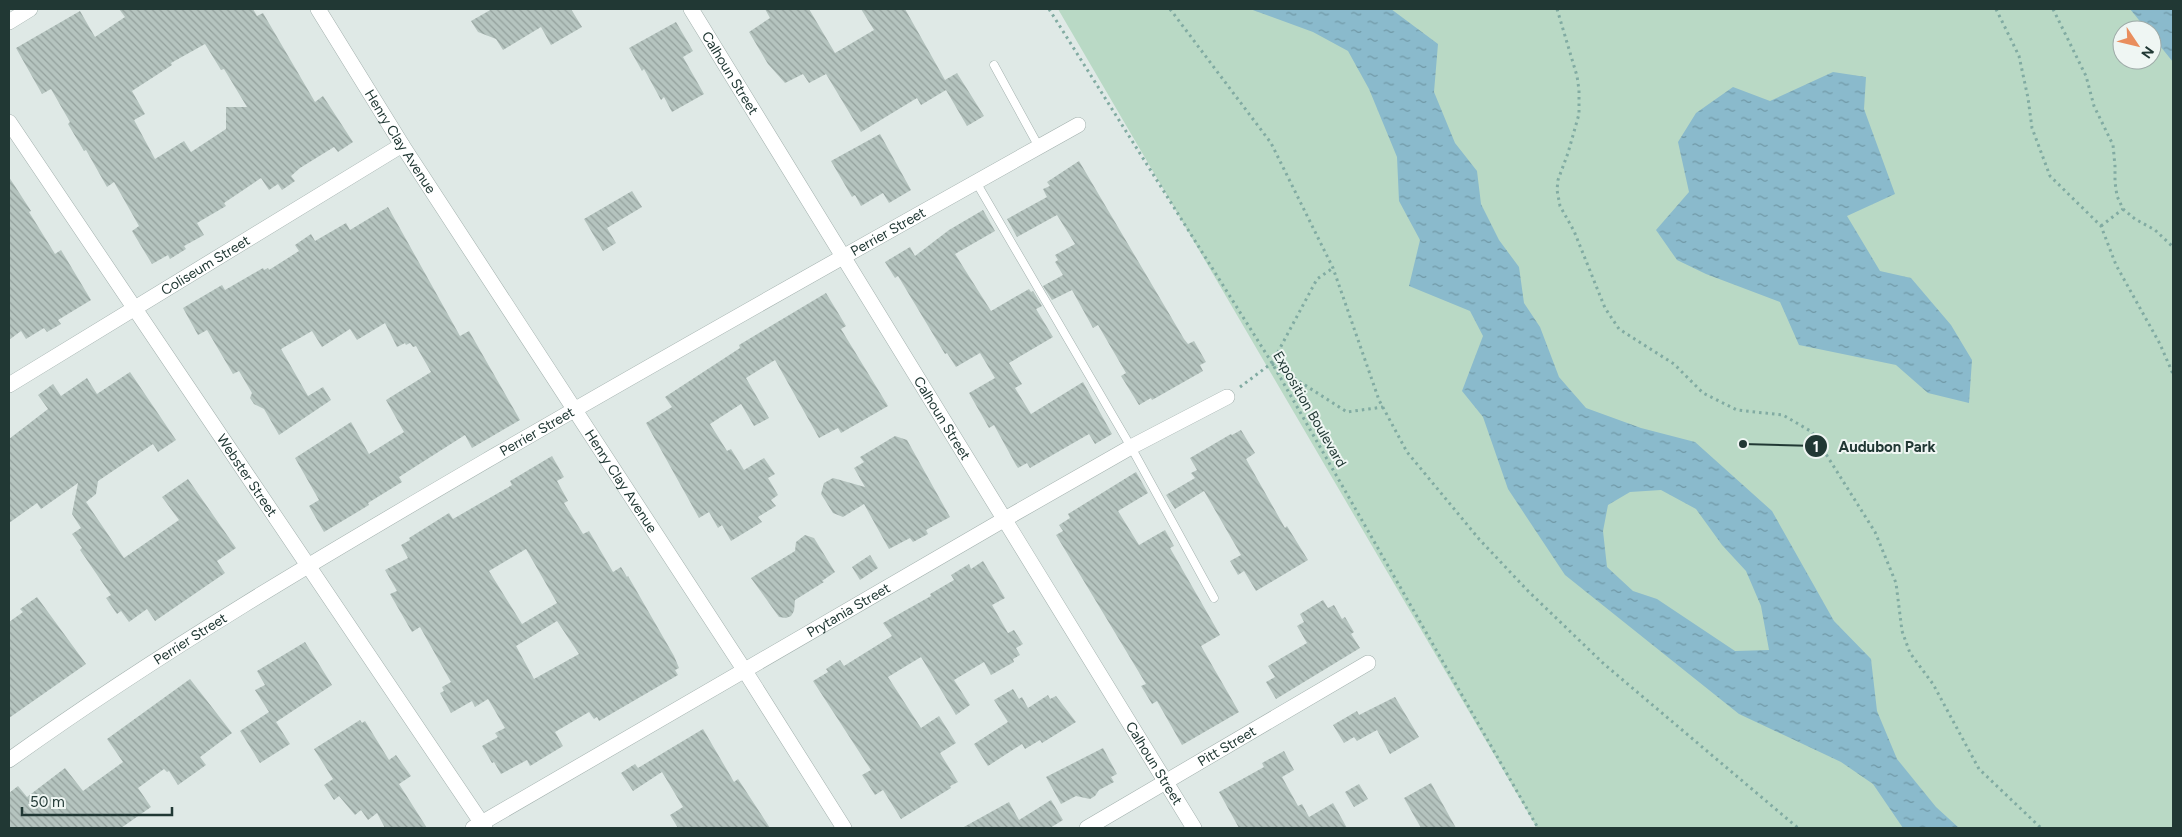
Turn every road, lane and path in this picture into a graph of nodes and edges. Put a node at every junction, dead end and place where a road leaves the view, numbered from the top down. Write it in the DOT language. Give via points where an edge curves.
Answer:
graph roads {
  1 [pos="30,9"];
  2 [pos="318,9"];
  3 [pos="691,9"];
  4 [pos="1050,9"];
  5 [pos="1170,9"];
  6 [pos="1557,9"];
  7 [pos="1996,9"];
  8 [pos="2053,9"];
  9 [pos="9,22"];
  10 [pos="994,65"];
  11 [pos="9,122"];
  12 [pos="1078,125"];
  13 [pos="402,145"];
  14 [pos="1039,147"];
  15 [pos="976,182"];
  16 [pos="2123,208"];
  17 [pos="2101,226"];
  18 [pos="2173,247"];
  19 [pos="843,256"];
  20 [pos="1332,268"];
  21 [pos="134,308"];
  22 [pos="1272,363"];
  23 [pos="2173,374"];
  24 [pos="9,385"];
  25 [pos="1227,397"];
  26 [pos="1383,407"];
  27 [pos="576,409"];
  28 [pos="1131,447"];
  29 [pos="1005,519"];
  30 [pos="309,564"];
  31 [pos="1214,598"];
  32 [pos="1368,663"];
  33 [pos="745,671"];
  34 [pos="9,760"];
  35 [pos="1166,783"];
  36 [pos="480,826"];
  37 [pos="844,828"];
  38 [pos="1087,828"];
  39 [pos="1194,828"];
  40 [pos="1538,828"];
  41 [pos="1798,828"];
  42 [pos="2040,828"];
  1 -- 9 [label="street"];
  2 -- 13 [label="street, Henry Clay Avenue"];
  3 -- 19 [label="street, Calhoun Street"];
  4 -- 22 [label="path, Exposition Boulevard"];
  5 -- 20 [label="path" via="1271,143"];
  6 -- 42 [label="path" via="1578,76 1579,90 1579,114 1557,190 1560,206 1574,231 1605,308 1619,328 1674,364 1703,393 1737,410 1784,415 1812,432 1875,532 1896,583 1902,631 1910,653 1934,684 1979,769"];
  7 -- 17 [label="path" via="2019,56 2032,128 2050,176"];
  8 -- 16 [label="path" via="2086,76 2094,106 2113,145 2117,196"];
  10 -- 14 [label="lane"];
  11 -- 21 [label="street, Webster Street"];
  12 -- 14 [label="street, Perrier Street"];
  13 -- 21 [label="street, Coliseum Street"];
  13 -- 27 [label="street, Henry Clay Avenue"];
  14 -- 15 [label="street, Perrier Street"];
  15 -- 19 [label="street, Perrier Street"];
  15 -- 28 [label="lane"];
  16 -- 17 [label="path"];
  16 -- 18 [label="path"];
  17 -- 23 [label="path" via="2116,265"];
  19 -- 27 [label="street, Perrier Street"];
  19 -- 29 [label="street, Calhoun Street"];
  20 -- 22 [label="path" via="1317,279"];
  20 -- 26 [label="path"];
  21 -- 24 [label="street, Coliseum Street"];
  21 -- 30 [label="street, Webster Street"];
  22 -- 25 [label="path"];
  22 -- 26 [label="path" via="1348,412"];
  22 -- 40 [label="path, Exposition Boulevard"];
  25 -- 28 [label="street, Prytania Street"];
  26 -- 41 [label="path" via="1407,452 1432,484 1529,592 1604,664"];
  27 -- 30 [label="street, Perrier Street"];
  27 -- 33 [label="street, Henry Clay Avenue"];
  28 -- 29 [label="street, Prytania Street"];
  28 -- 31 [label="lane"];
  29 -- 33 [label="street, Prytania Street"];
  29 -- 35 [label="street, Calhoun Street"];
  30 -- 34 [label="street, Perrier Street" via="164,654"];
  30 -- 36 [label="street, Webster Street"];
  32 -- 35 [label="street, Pitt Street"];
  33 -- 36 [label="street, Prytania Street"];
  33 -- 37 [label="street, Henry Clay Avenue"];
  35 -- 38 [label="street, Pitt Street"];
  35 -- 39 [label="street, Calhoun Street"];
}
